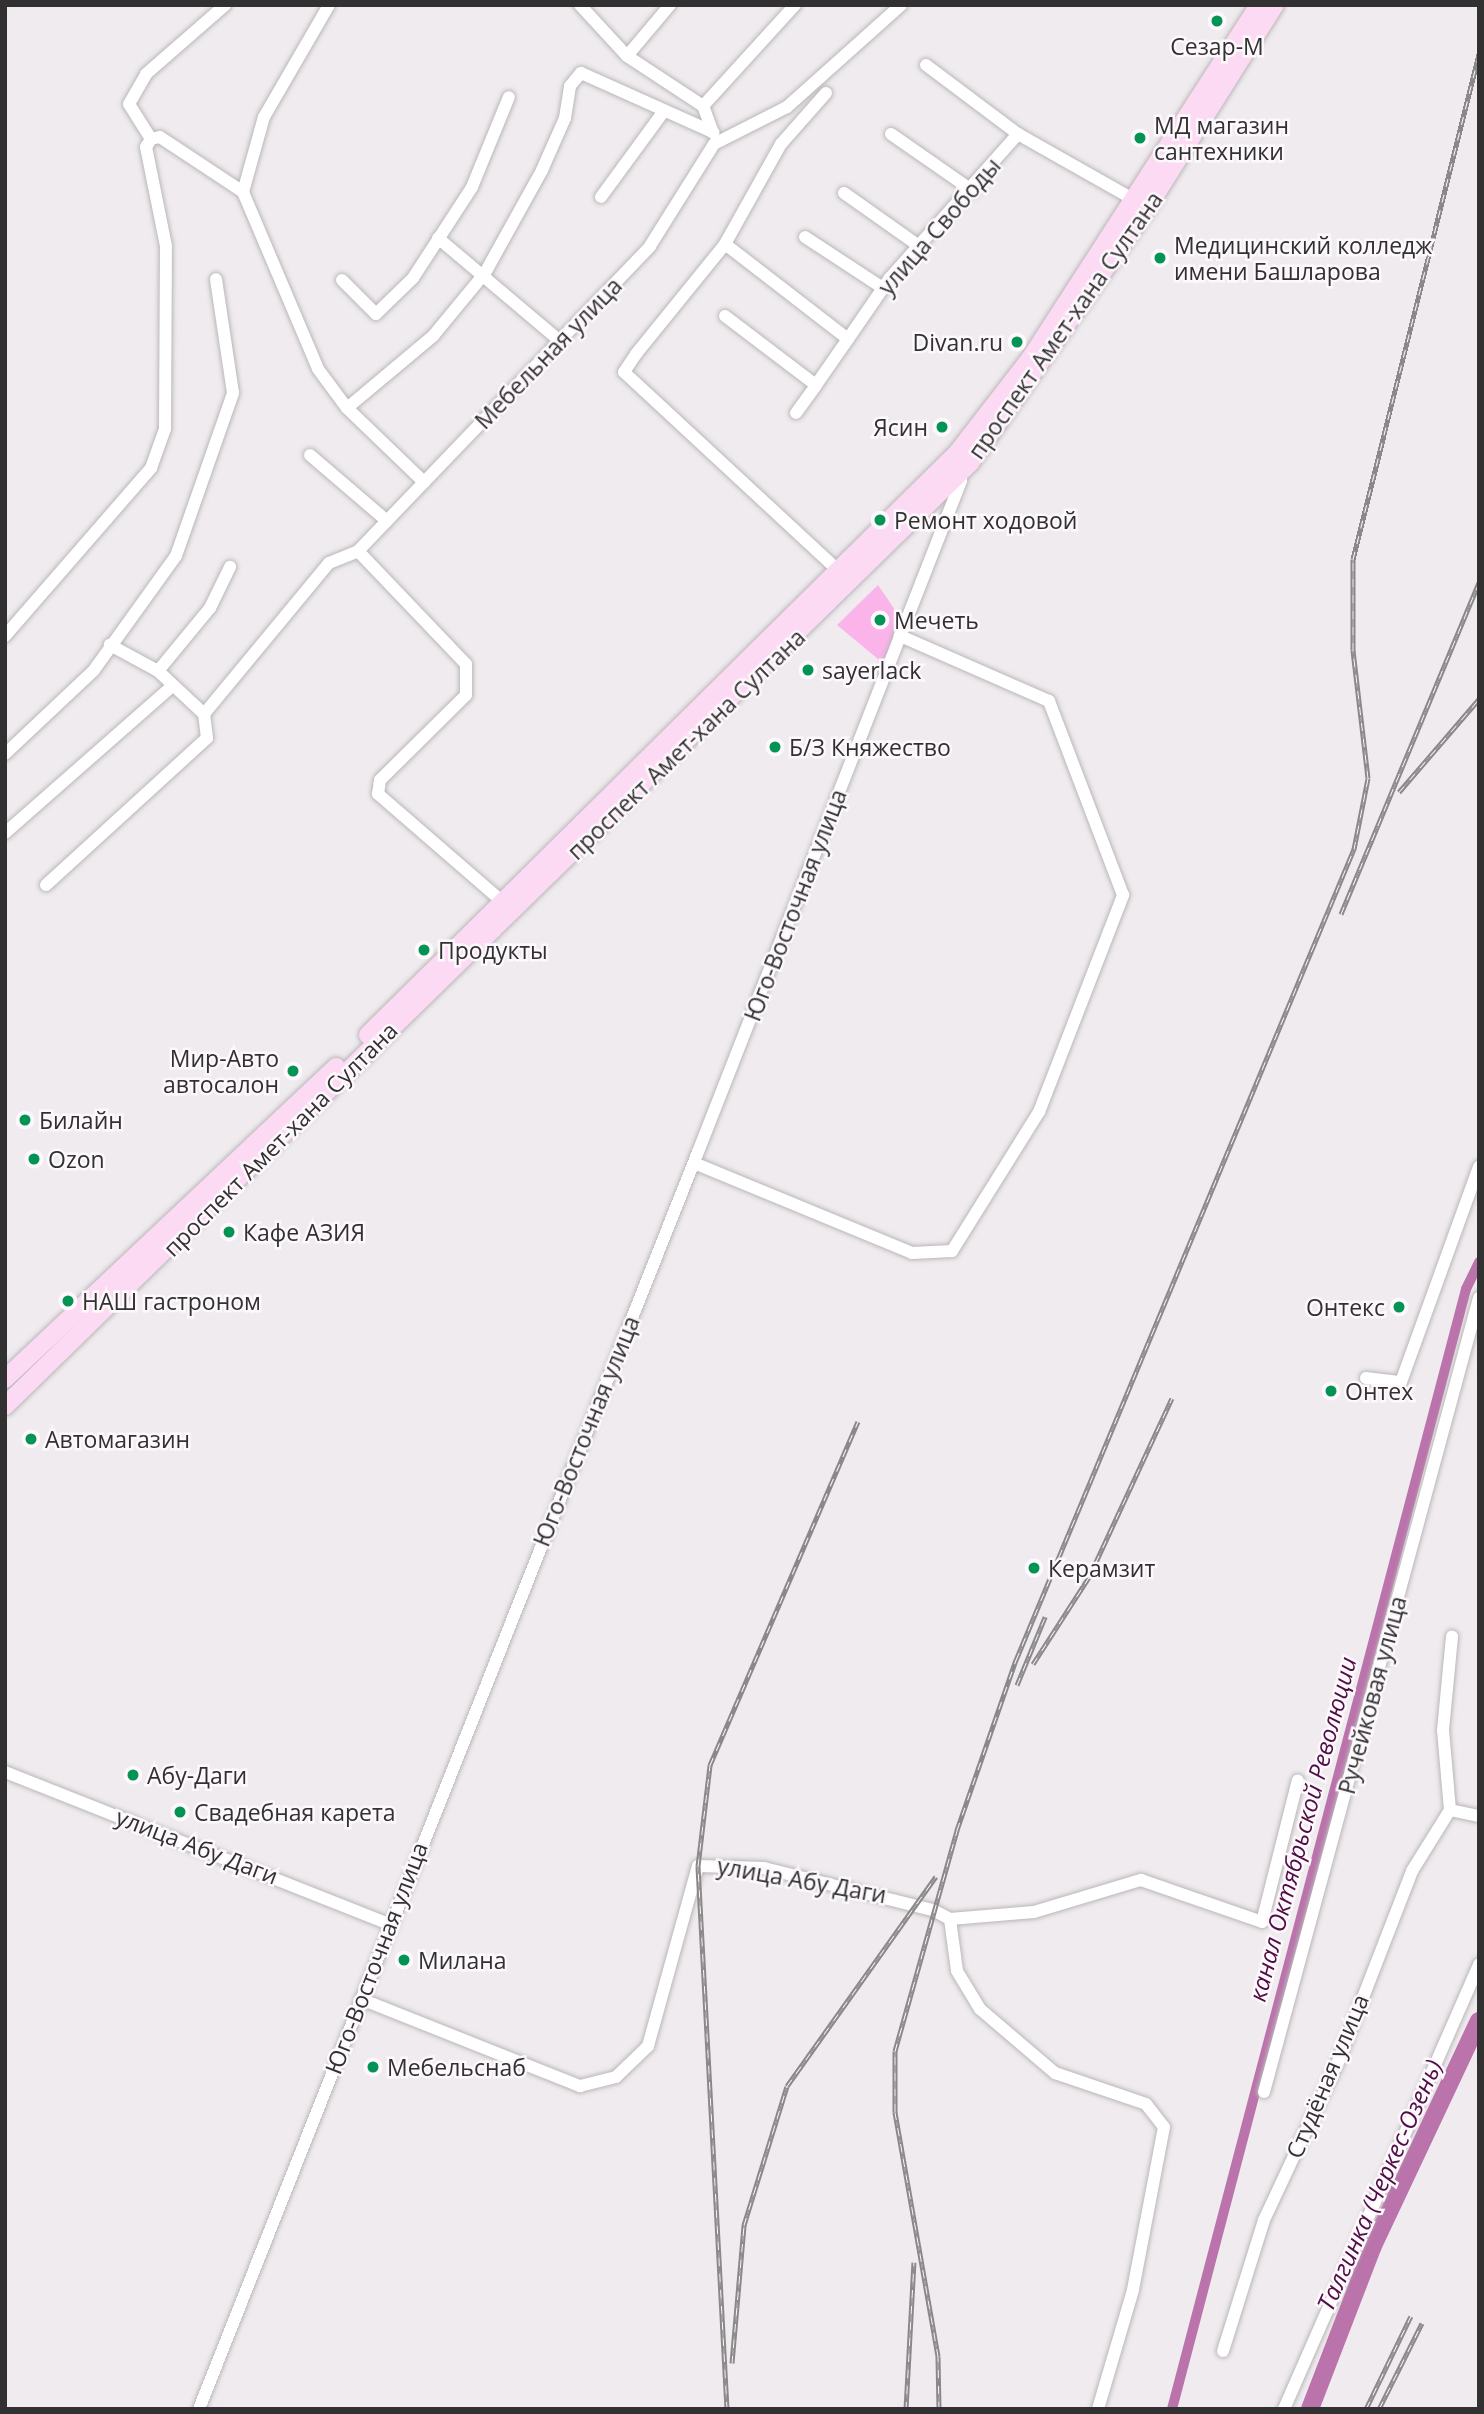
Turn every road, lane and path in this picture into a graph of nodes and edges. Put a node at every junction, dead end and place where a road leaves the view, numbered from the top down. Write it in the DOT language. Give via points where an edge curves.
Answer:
graph roads {
  1 [pos="225,5"];
  2 [pos="329,5"];
  3 [pos="580,5"];
  4 [pos="670,5"];
  5 [pos="795,5"];
  6 [pos="901,5"];
  7 [pos="1259,5"];
  8 [pos="1274,5"];
  9 [pos="627,56"];
  10 [pos="926,65"];
  11 [pos="826,93"];
  12 [pos="509,97"];
  13 [pos="704,106"];
  14 [pos="664,111"];
  15 [pos="891,134"];
  16 [pos="1018,134"];
  17 [pos="713,138"];
  18 [pos="151,139"];
  19 [pos="973,191"];
  20 [pos="243,192"];
  21 [pos="844,193"];
  22 [pos="601,197"];
  23 [pos="1141,204"];
  24 [pos="805,237"];
  25 [pos="438,238"];
  26 [pos="725,244"];
  27 [pos="919,246"];
  28 [pos="485,273"];
  29 [pos="216,279"];
  30 [pos="342,280"];
  31 [pos="883,288"];
  32 [pos="724,316"];
  33 [pos="848,338"];
  34 [pos="560,341"];
  35 [pos="816,385"];
  36 [pos="347,408"];
  37 [pos="796,413"];
  38 [pos="958,452"];
  39 [pos="310,455"];
  40 [pos="960,473"];
  41 [pos="424,482"];
  42 [pos="387,521"];
  43 [pos="358,551"];
  44 [pos="230,567"];
  45 [pos="847,578"];
  46 [pos="5,636"];
  47 [pos="900,636"];
  48 [pos="110,645"];
  49 [pos="158,671"];
  50 [pos="170,688"];
  51 [pos="204,714"];
  52 [pos="5,754"];
  53 [pos="5,833"];
  54 [pos="46,885"];
  55 [pos="507,907"];
  56 [pos="694,1163"];
  57 [pos="1479,1167"];
  58 [pos="1479,1298"];
  59 [pos="1366,1378"];
  60 [pos="5,1379"];
  61 [pos="5,1406"];
  62 [pos="1452,1636"];
  63 [pos="5,1772"];
  64 [pos="1297,1780"];
  65 [pos="1450,1810"];
  66 [pos="1479,1816"];
  67 [pos="950,1919"];
  68 [pos="387,1923"];
  69 [pos="1479,1964"];
  70 [pos="361,2000"];
  71 [pos="1264,2092"];
  72 [pos="1223,2351"];
  73 [pos="199,2409"];
  74 [pos="1098,2409"];
  75 [pos="1284,2409"];
  1 -- 18 [label="street" via="146,74 129,104"];
  2 -- 20 [label="street" via="264,117"];
  3 -- 9 [label="street"];
  4 -- 9 [label="street"];
  5 -- 13 [label="street"];
  6 -- 17 [label="street" via="787,107"];
  7 -- 23 [label="main road"];
  8 -- 23 [label="main road, проспект Амет-хана Султана"];
  9 -- 13 [label="street"];
  10 -- 16 [label="street"];
  11 -- 26 [label="street" via="781,144"];
  12 -- 25 [label="street" via="472,187"];
  13 -- 17 [label="street"];
  14 -- 17 [label="street"];
  14 -- 22 [label="street"];
  14 -- 28 [label="street" via="581,73 570,86 565,118 542,170"];
  15 -- 19 [label="street"];
  16 -- 19 [label="street, улица Свободы"];
  16 -- 23 [label="street"];
  17 -- 34 [label="street, Мебельная улица" via="650,246"];
  18 -- 20 [label="street" via="160,137"];
  18 -- 46 [label="street" via="146,147 166,246 165,429 151,468"];
  19 -- 27 [label="street, улица Свободы"];
  20 -- 36 [label="street" via="318,369"];
  21 -- 27 [label="street"];
  23 -- 38 [label="main road"];
  23 -- 40 [label="main road, проспект Амет-хана Султана"];
  24 -- 31 [label="street"];
  25 -- 28 [label="street"];
  25 -- 30 [label="street" via="413,278 376,314"];
  26 -- 33 [label="street"];
  26 -- 45 [label="street" via="624,372"];
  27 -- 31 [label="street, улица Свободы"];
  28 -- 34 [label="street"];
  28 -- 36 [label="street" via="433,335"];
  29 -- 48 [label="street" via="233,393 176,556"];
  31 -- 33 [label="street, улица Свободы"];
  32 -- 35 [label="street"];
  33 -- 35 [label="street, улица Свободы"];
  34 -- 41 [label="street, Мебельная улица"];
  35 -- 37 [label="street, улица Свободы"];
  36 -- 41 [label="street"];
  38 -- 40 [label="street, Юго-Восточная улица"];
  38 -- 45 [label="main road"];
  39 -- 42 [label="street"];
  40 -- 45 [label="main road, проспект Амет-хана Султана"];
  40 -- 47 [label="street, Юго-Восточная улица"];
  41 -- 42 [label="street, Мебельная улица"];
  42 -- 43 [label="street, Мебельная улица"];
  43 -- 51 [label="street, Мебельная улица" via="329,563"];
  43 -- 55 [label="street" via="466,663 466,695 380,780 378,794"];
  44 -- 49 [label="street" via="210,608"];
  45 -- 55 [label="main road, проспект Амет-хана Султана"];
  47 -- 56 [label="street, Юго-Восточная улица"];
  47 -- 56 [label="street" via="1049,701 1124,895 1039,1112 953,1251 912,1253"];
  48 -- 49 [label="street"];
  48 -- 52 [label="street" via="94,670"];
  49 -- 50 [label="street"];
  50 -- 51 [label="street"];
  50 -- 53 [label="street"];
  51 -- 54 [label="street" via="207,738"];
  55 -- 60 [label="main road"];
  55 -- 61 [label="main road, проспект Амет-хана Султана"];
  56 -- 68 [label="street, Юго-Восточная улица"];
  57 -- 59 [label="street" via="1401,1382"];
  58 -- 71 [label="street, Ручейковая улица"];
  62 -- 65 [label="street" via="1443,1730"];
  63 -- 68 [label="street, улица Абу Даги"];
  64 -- 67 [label="street" via="1262,1922 1142,1880 1034,1912"];
  65 -- 66 [label="street"];
  65 -- 72 [label="street, Студёная улица" via="1412,1871 1338,2062 1264,2220"];
  67 -- 70 [label="street, улица Абу Даги" via="899,1897 710,1862 698,1866 648,2046 616,2077 580,2086"];
  67 -- 74 [label="street" via="957,1971 980,2009 1055,2073 1132,2097 1157,2114 1164,2142 1159,2177"];
  68 -- 70 [label="street, Юго-Восточная улица"];
  69 -- 75 [label="street"];
  70 -- 73 [label="street, Юго-Восточная улица"];
}
